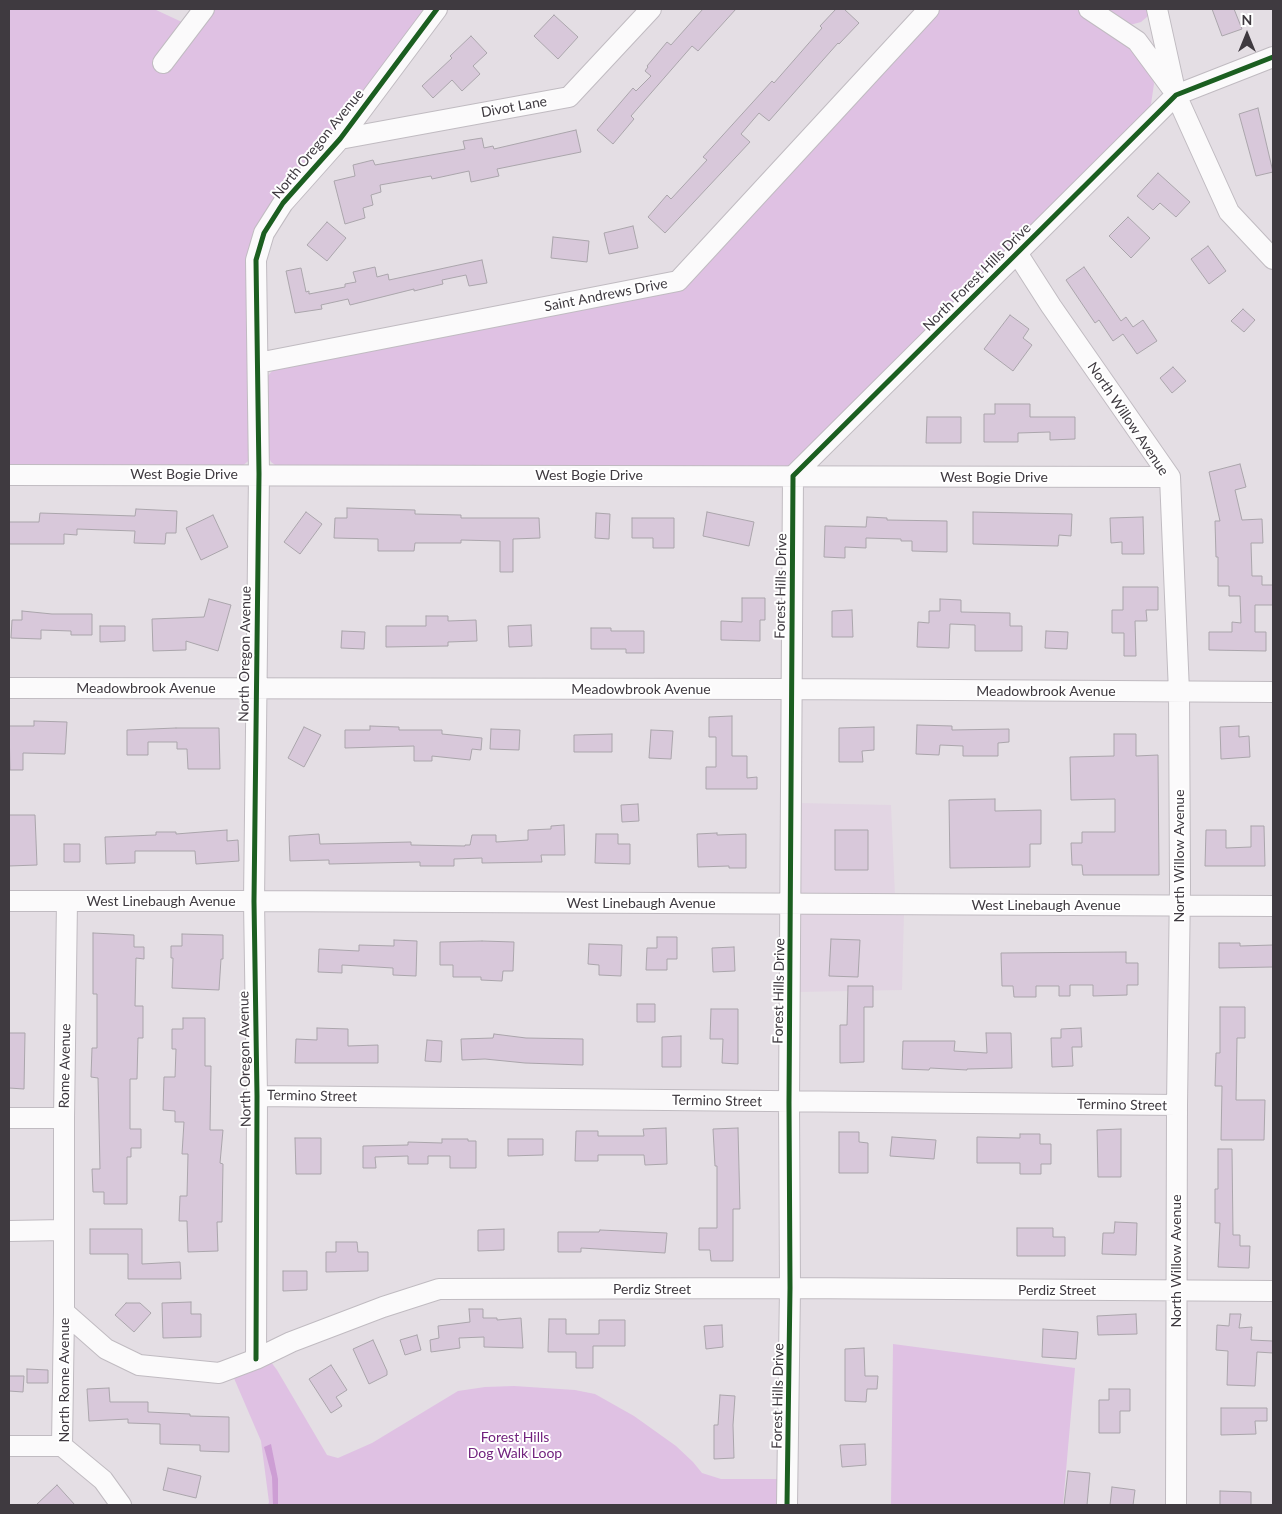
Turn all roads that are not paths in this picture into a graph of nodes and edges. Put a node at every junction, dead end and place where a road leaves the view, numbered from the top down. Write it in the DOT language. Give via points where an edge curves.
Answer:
graph roads {
  1 [pos="204,9"];
  2 [pos="437,9"];
  3 [pos="651,9"];
  4 [pos="929,9"];
  5 [pos="1089,9"];
  6 [pos="1157,9"];
  7 [pos="1273,57"];
  8 [pos="163,63"];
  9 [pos="1176,94"];
  10 [pos="340,139"];
  11 [pos="1017,253"];
  12 [pos="1273,260"];
  13 [pos="258,363"];
  14 [pos="259,474"];
  15 [pos="9,475"];
  16 [pos="793,476"];
  17 [pos="1170,477"];
  18 [pos="9,688"];
  19 [pos="256,688"];
  20 [pos="791,689"];
  21 [pos="1179,692"];
  22 [pos="1273,692"];
  23 [pos="9,901"];
  24 [pos="67,901"];
  25 [pos="254,901"];
  26 [pos="791,904"];
  27 [pos="1180,905"];
  28 [pos="1273,906"];
  29 [pos="257,1096"];
  30 [pos="789,1102"];
  31 [pos="1177,1105"];
  32 [pos="9,1118"];
  33 [pos="64,1118"];
  34 [pos="63,1230"];
  35 [pos="9,1231"];
  36 [pos="790,1288"];
  37 [pos="1176,1291"];
  38 [pos="1273,1291"];
  39 [pos="64,1312"];
  40 [pos="256,1359"];
  41 [pos="9,1446"];
  42 [pos="62,1446"];
  43 [pos="121,1505"];
  44 [pos="787,1505"];
  45 [pos="1176,1505"];
  1 -- 8 [label="street"];
  2 -- 10 [label="street, North Oregon Avenue"];
  3 -- 10 [label="street, Divot Lane" via="569,97"];
  4 -- 13 [label="street, Saint Andrews Drive" via="678,281"];
  5 -- 9 [label="street" via="1137,41"];
  6 -- 9 [label="street"];
  7 -- 9 [label="street"];
  9 -- 11 [label="street, North Forest Hills Drive"];
  9 -- 12 [label="street" via="1229,212"];
  10 -- 13 [label="street, North Oregon Avenue" via="283,203 264,233 256,260"];
  11 -- 16 [label="street, North Forest Hills Drive"];
  11 -- 17 [label="street, North Willow Avenue"];
  13 -- 14 [label="street, North Oregon Avenue"];
  14 -- 15 [label="street, West Bogie Drive"];
  14 -- 16 [label="street, West Bogie Drive"];
  14 -- 19 [label="street, North Oregon Avenue"];
  16 -- 17 [label="street, West Bogie Drive"];
  16 -- 20 [label="street, Forest Hills Drive"];
  17 -- 21 [label="street, North Willow Avenue"];
  18 -- 19 [label="street, Meadowbrook Avenue"];
  19 -- 20 [label="street, Meadowbrook Avenue"];
  19 -- 25 [label="street, North Oregon Avenue"];
  20 -- 21 [label="street, Meadowbrook Avenue"];
  20 -- 26 [label="street, Forest Hills Drive"];
  21 -- 22 [label="street, Meadowbrook Avenue"];
  21 -- 27 [label="street, North Willow Avenue"];
  23 -- 24 [label="street, West Linebaugh Avenue"];
  24 -- 25 [label="street, West Linebaugh Avenue"];
  24 -- 33 [label="street, Rome Avenue"];
  25 -- 26 [label="street, West Linebaugh Avenue"];
  25 -- 29 [label="street, North Oregon Avenue"];
  26 -- 27 [label="street, West Linebaugh Avenue"];
  26 -- 30 [label="street, Forest Hills Drive"];
  27 -- 28 [label="street, West Linebaugh Avenue"];
  27 -- 31 [label="street, North Willow Avenue"];
  29 -- 30 [label="street, Termino Street"];
  29 -- 40 [label="street, North Oregon Avenue"];
  30 -- 31 [label="street, Termino Street"];
  30 -- 36 [label="street, Forest Hills Drive"];
  31 -- 37 [label="street, North Willow Avenue"];
  32 -- 33 [label="street"];
  33 -- 34 [label="street, Rome Avenue"];
  34 -- 35 [label="street"];
  34 -- 39 [label="street, North Rome Avenue"];
  36 -- 37 [label="street, Perdiz Street"];
  36 -- 40 [label="street, Perdiz Street" via="439,1289 291,1342"];
  36 -- 44 [label="street, Forest Hills Drive"];
  37 -- 38 [label="street, Perdiz Street"];
  37 -- 45 [label="street, North Willow Avenue"];
  39 -- 40 [label="street, Perdiz Street" via="106,1349 139,1365 219,1373"];
  39 -- 42 [label="street, North Rome Avenue"];
  41 -- 42 [label="street"];
  42 -- 43 [label="street, North Rome Avenue" via="103,1480"];
}
